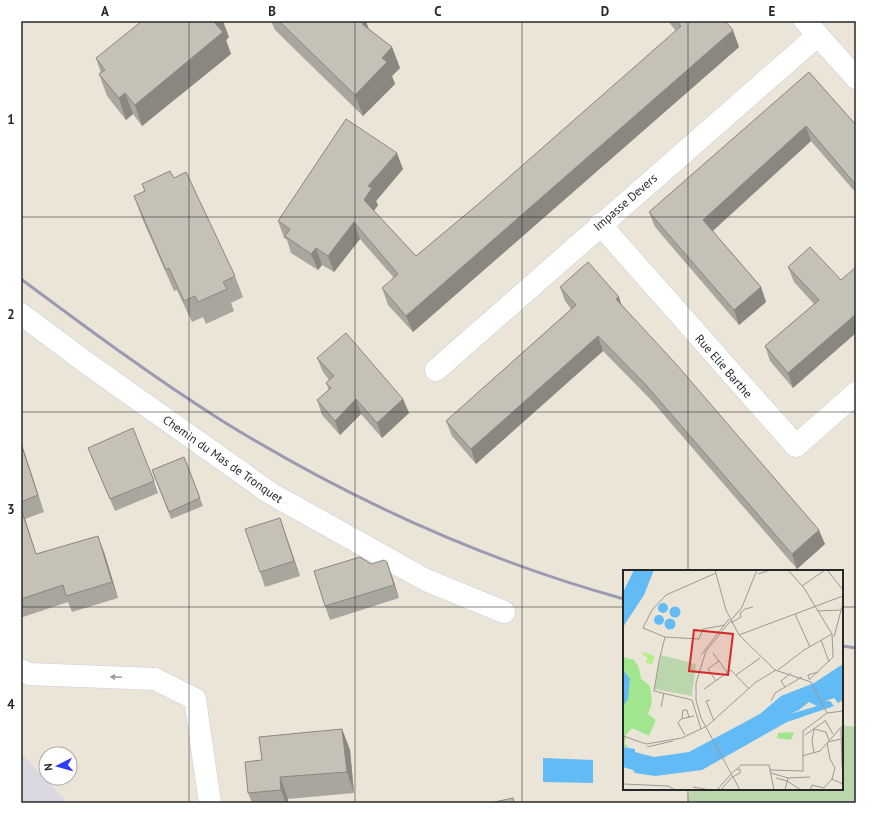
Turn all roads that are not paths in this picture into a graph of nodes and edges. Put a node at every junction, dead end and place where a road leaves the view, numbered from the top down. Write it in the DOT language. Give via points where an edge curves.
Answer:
graph roads {
  1 [pos="811,28"];
  2 [pos="856,78"];
  3 [pos="600,224"];
  4 [pos="21,314"];
  5 [pos="436,370"];
  6 [pos="856,393"];
  7 [pos="504,612"];
  8 [pos="21,670"];
  9 [pos="210,803"];
  1 -- 2 [label="street"];
  1 -- 3 [label="street, Impasse Devers"];
  3 -- 5 [label="street, Impasse Devers"];
  3 -- 6 [label="street, Rue Elie Barthe" via="796,446"];
  4 -- 7 [label="street, Chemin du Mas de Tronquet" via="270,493 426,580"];
  9 -- 8 [label="street, one-way" via="195,699 155,679 29,674"];
}
